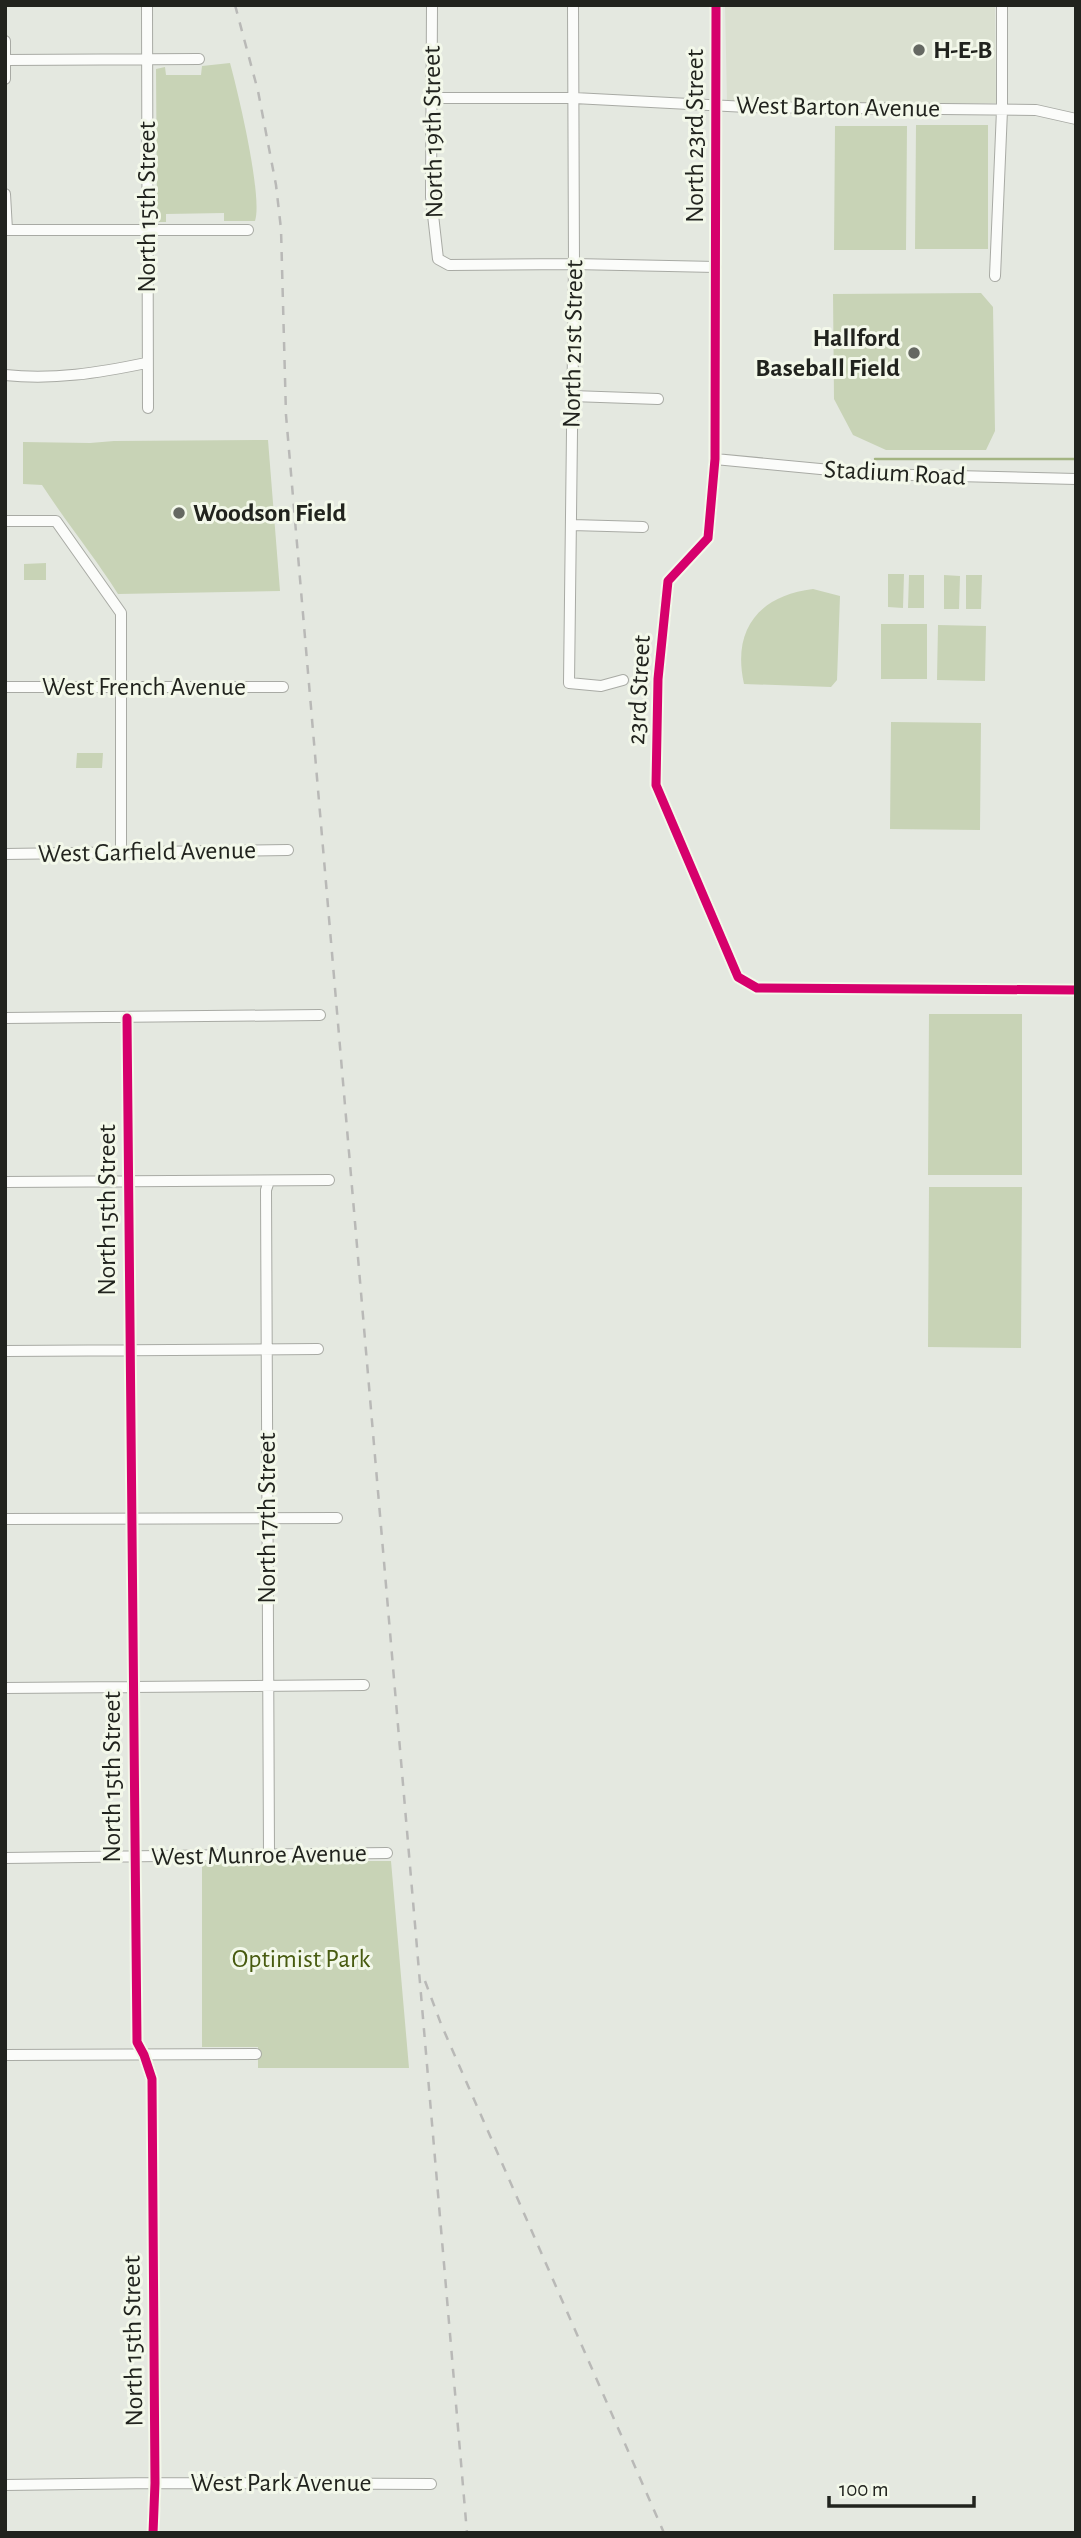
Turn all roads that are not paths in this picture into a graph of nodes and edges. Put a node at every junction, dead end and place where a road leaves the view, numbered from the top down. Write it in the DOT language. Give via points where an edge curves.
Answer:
graph roads {
  1 [pos="147,5"];
  2 [pos="432,5"];
  3 [pos="573,5"];
  4 [pos="716,5"];
  5 [pos="1002,5"];
  6 [pos="5,41"];
  7 [pos="199,59"];
  8 [pos="5,60"];
  9 [pos="147,60"];
  10 [pos="5,79"];
  11 [pos="432,98"];
  12 [pos="574,98"];
  13 [pos="716,104"];
  14 [pos="1002,110"];
  15 [pos="1076,119"];
  16 [pos="5,194"];
  17 [pos="6,230"];
  18 [pos="148,230"];
  19 [pos="248,230"];
  20 [pos="574,264"];
  21 [pos="716,267"];
  22 [pos="995,276"];
  23 [pos="146,363"];
  24 [pos="5,375"];
  25 [pos="572,396"];
  26 [pos="658,399"];
  27 [pos="148,408"];
  28 [pos="715,459"];
  29 [pos="1076,479"];
  30 [pos="5,521"];
  31 [pos="572,525"];
  32 [pos="643,527"];
  33 [pos="623,680"];
  34 [pos="5,687"];
  35 [pos="121,687"];
  36 [pos="283,687"];
  37 [pos="288,850"];
  38 [pos="121,853"];
  39 [pos="5,854"];
  40 [pos="1076,990"];
  41 [pos="320,1015"];
  42 [pos="5,1018"];
  43 [pos="127,1018"];
  44 [pos="328,1180"];
  45 [pos="128,1181"];
  46 [pos="269,1181"];
  47 [pos="5,1182"];
  48 [pos="266,1349"];
  49 [pos="318,1349"];
  50 [pos="5,1351"];
  51 [pos="129,1351"];
  52 [pos="267,1517"];
  53 [pos="130,1518"];
  54 [pos="337,1518"];
  55 [pos="5,1519"];
  56 [pos="364,1685"];
  57 [pos="268,1686"];
  58 [pos="5,1688"];
  59 [pos="133,1688"];
  60 [pos="387,1853"];
  61 [pos="269,1855"];
  62 [pos="134,1857"];
  63 [pos="5,1858"];
  64 [pos="256,2054"];
  65 [pos="5,2055"];
  66 [pos="144,2055"];
  67 [pos="155,2483"];
  68 [pos="431,2484"];
  69 [pos="5,2485"];
  70 [pos="153,2533"];
  1 -- 9 [label="street, North 15th Street"];
  2 -- 11 [label="street, North 19th Street"];
  3 -- 12 [label="street, North 21st Street"];
  4 -- 13 [label="street, North 23rd Street"];
  5 -- 14 [label="street"];
  6 -- 8 [label="street"];
  7 -- 9 [label="street"];
  8 -- 9 [label="street"];
  8 -- 10 [label="street"];
  9 -- 18 [label="street, North 15th Street"];
  11 -- 12 [label="street, West Barton Avenue"];
  11 -- 20 [label="street, North 19th Street" via="430,197 438,259 449,265"];
  12 -- 13 [label="street, West Barton Avenue"];
  12 -- 20 [label="street, North 21st Street"];
  13 -- 14 [label="street, West Barton Avenue"];
  13 -- 21 [label="street, North 23rd Street"];
  14 -- 15 [label="street, West Barton Avenue" via="1035,110"];
  14 -- 22 [label="street"];
  16 -- 17 [label="street"];
  17 -- 18 [label="street"];
  18 -- 19 [label="street"];
  18 -- 23 [label="street, North 15th Street"];
  20 -- 21 [label="street"];
  20 -- 25 [label="street, North 21st Street"];
  21 -- 28 [label="street, 23rd Street"];
  23 -- 24 [label="street" via="74,377"];
  23 -- 27 [label="street, North 15th Street"];
  25 -- 26 [label="street"];
  25 -- 31 [label="street, North 21st Street"];
  28 -- 29 [label="street, Stadium Road" via="873,474"];
  28 -- 40 [label="street, 23rd Street" via="708,538 668,581 658,679 656,785 738,977 757,988"];
  30 -- 35 [label="street" via="56,521 121,612"];
  31 -- 32 [label="street"];
  31 -- 33 [label="street, North 21st Street" via="569,683 601,686"];
  34 -- 35 [label="street, West French Avenue"];
  35 -- 36 [label="street, West French Avenue"];
  35 -- 38 [label="street"];
  37 -- 38 [label="street, West Garfield Avenue"];
  38 -- 39 [label="street, West Garfield Avenue"];
  41 -- 43 [label="street"];
  42 -- 43 [label="street"];
  43 -- 45 [label="street, North 15th Street"];
  44 -- 46 [label="street"];
  45 -- 46 [label="street"];
  45 -- 47 [label="street"];
  45 -- 51 [label="street, North 15th Street"];
  46 -- 48 [label="street, North 17th Street"];
  48 -- 49 [label="street"];
  48 -- 51 [label="street"];
  48 -- 52 [label="street, North 17th Street"];
  50 -- 51 [label="street"];
  51 -- 53 [label="street, North 15th Street"];
  52 -- 53 [label="street"];
  52 -- 54 [label="street"];
  52 -- 57 [label="street, North 17th Street"];
  53 -- 55 [label="street"];
  53 -- 59 [label="street, North 15th Street"];
  56 -- 57 [label="street"];
  57 -- 59 [label="street"];
  57 -- 61 [label="street, North 17th Street"];
  58 -- 59 [label="street"];
  59 -- 62 [label="street, North 15th Street"];
  60 -- 61 [label="street, West Munroe Avenue"];
  61 -- 62 [label="street, West Munroe Avenue"];
  62 -- 63 [label="street, West Munroe Avenue"];
  62 -- 66 [label="street, North 15th Street" via="137,2042"];
  64 -- 66 [label="street"];
  65 -- 66 [label="street"];
  66 -- 67 [label="street, North 15th Street" via="152,2079"];
  67 -- 68 [label="street, West Park Avenue"];
  67 -- 69 [label="street, West Park Avenue"];
  67 -- 70 [label="street, North 15th Street"];
}
